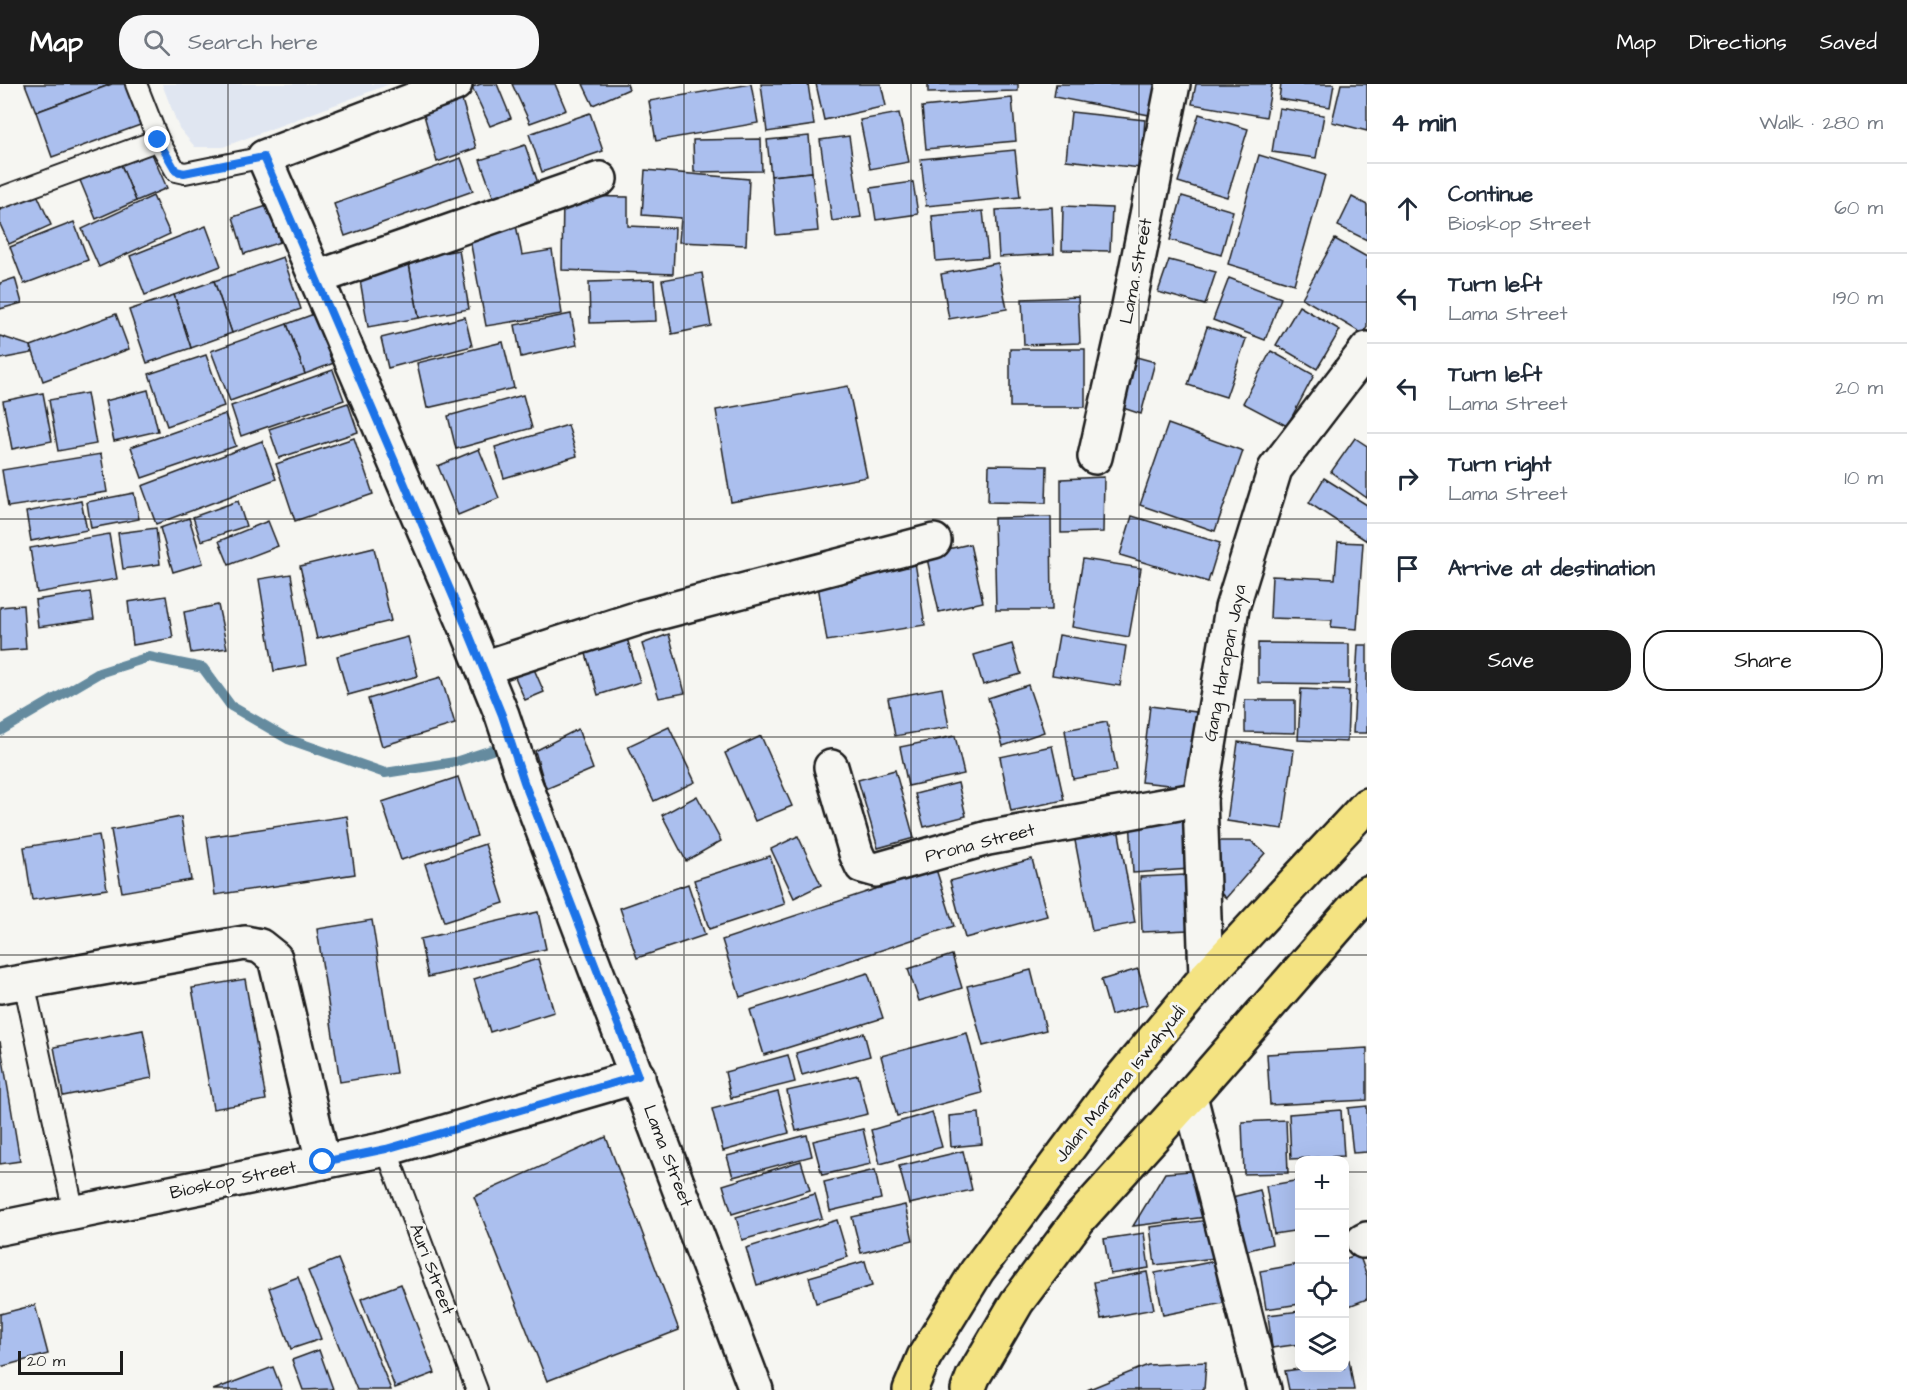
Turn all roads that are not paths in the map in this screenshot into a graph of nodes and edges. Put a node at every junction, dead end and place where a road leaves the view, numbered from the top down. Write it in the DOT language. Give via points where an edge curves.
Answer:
graph roads {
  1 [pos="136,84"];
  2 [pos="455,84"];
  3 [pos="1173,84"];
  4 [pos="158,140"];
  5 [pos="264,157"];
  6 [pos="600,179"];
  7 [pos="0,198"];
  8 [pos="316,278"];
  9 [pos="1367,349"];
  10 [pos="1095,457"];
  11 [pos="934,541"];
  12 [pos="483,668"];
  13 [pos="831,767"];
  14 [pos="1200,799"];
  15 [pos="1367,805"];
  16 [pos="1367,893"];
  17 [pos="1206,977"];
  18 [pos="12,984"];
  19 [pos="638,1076"];
  20 [pos="1190,1096"];
  21 [pos="386,1149"];
  22 [pos="323,1162"];
  23 [pos="74,1213"];
  24 [pos="0,1228"];
  25 [pos="477,1390"];
  26 [pos="756,1390"];
  27 [pos="909,1390"];
  28 [pos="968,1390"];
  29 [pos="1264,1390"];
  1 -- 4 [label="lane"];
  2 -- 5 [label="street"];
  3 -- 10 [label="street, Lama Street"];
  4 -- 5 [label="lane" via="176,171 184,173"];
  4 -- 7 [label="lane"];
  5 -- 8 [label="street, Lama Street"];
  6 -- 8 [label="street"];
  8 -- 12 [label="street, Lama Street"];
  9 -- 14 [label="street, Gang Harapan Jaya" via="1275,469 1232,608"];
  11 -- 12 [label="street" via="642,617"];
  12 -- 19 [label="street, Lama Street"];
  13 -- 14 [label="street, Prona Street" via="856,853 862,866 876,870 988,838"];
  14 -- 17 [label="street, Gang Harapan Jaya"];
  15 -- 17 [label="highway, Jalan Marsma Iswahyudi"];
  16 -- 20 [label="highway"];
  17 -- 27 [label="highway, Jalan Marsma Iswahyudi" via="1113,1088 977,1271 924,1357"];
  18 -- 22 [label="street" via="245,943 260,946 275,958"];
  18 -- 23 [label="lane"];
  19 -- 21 [label="street, Bioskop Street"];
  19 -- 26 [label="street, Lama Street"];
  20 -- 28 [label="highway" via="1072,1228 1017,1302"];
  20 -- 29 [label="street"];
  21 -- 22 [label="street, Bioskop Street"];
  21 -- 25 [label="lane, Auri Street"];
  22 -- 23 [label="street, Bioskop Street"];
  23 -- 24 [label="street, Bioskop Street"];
}
